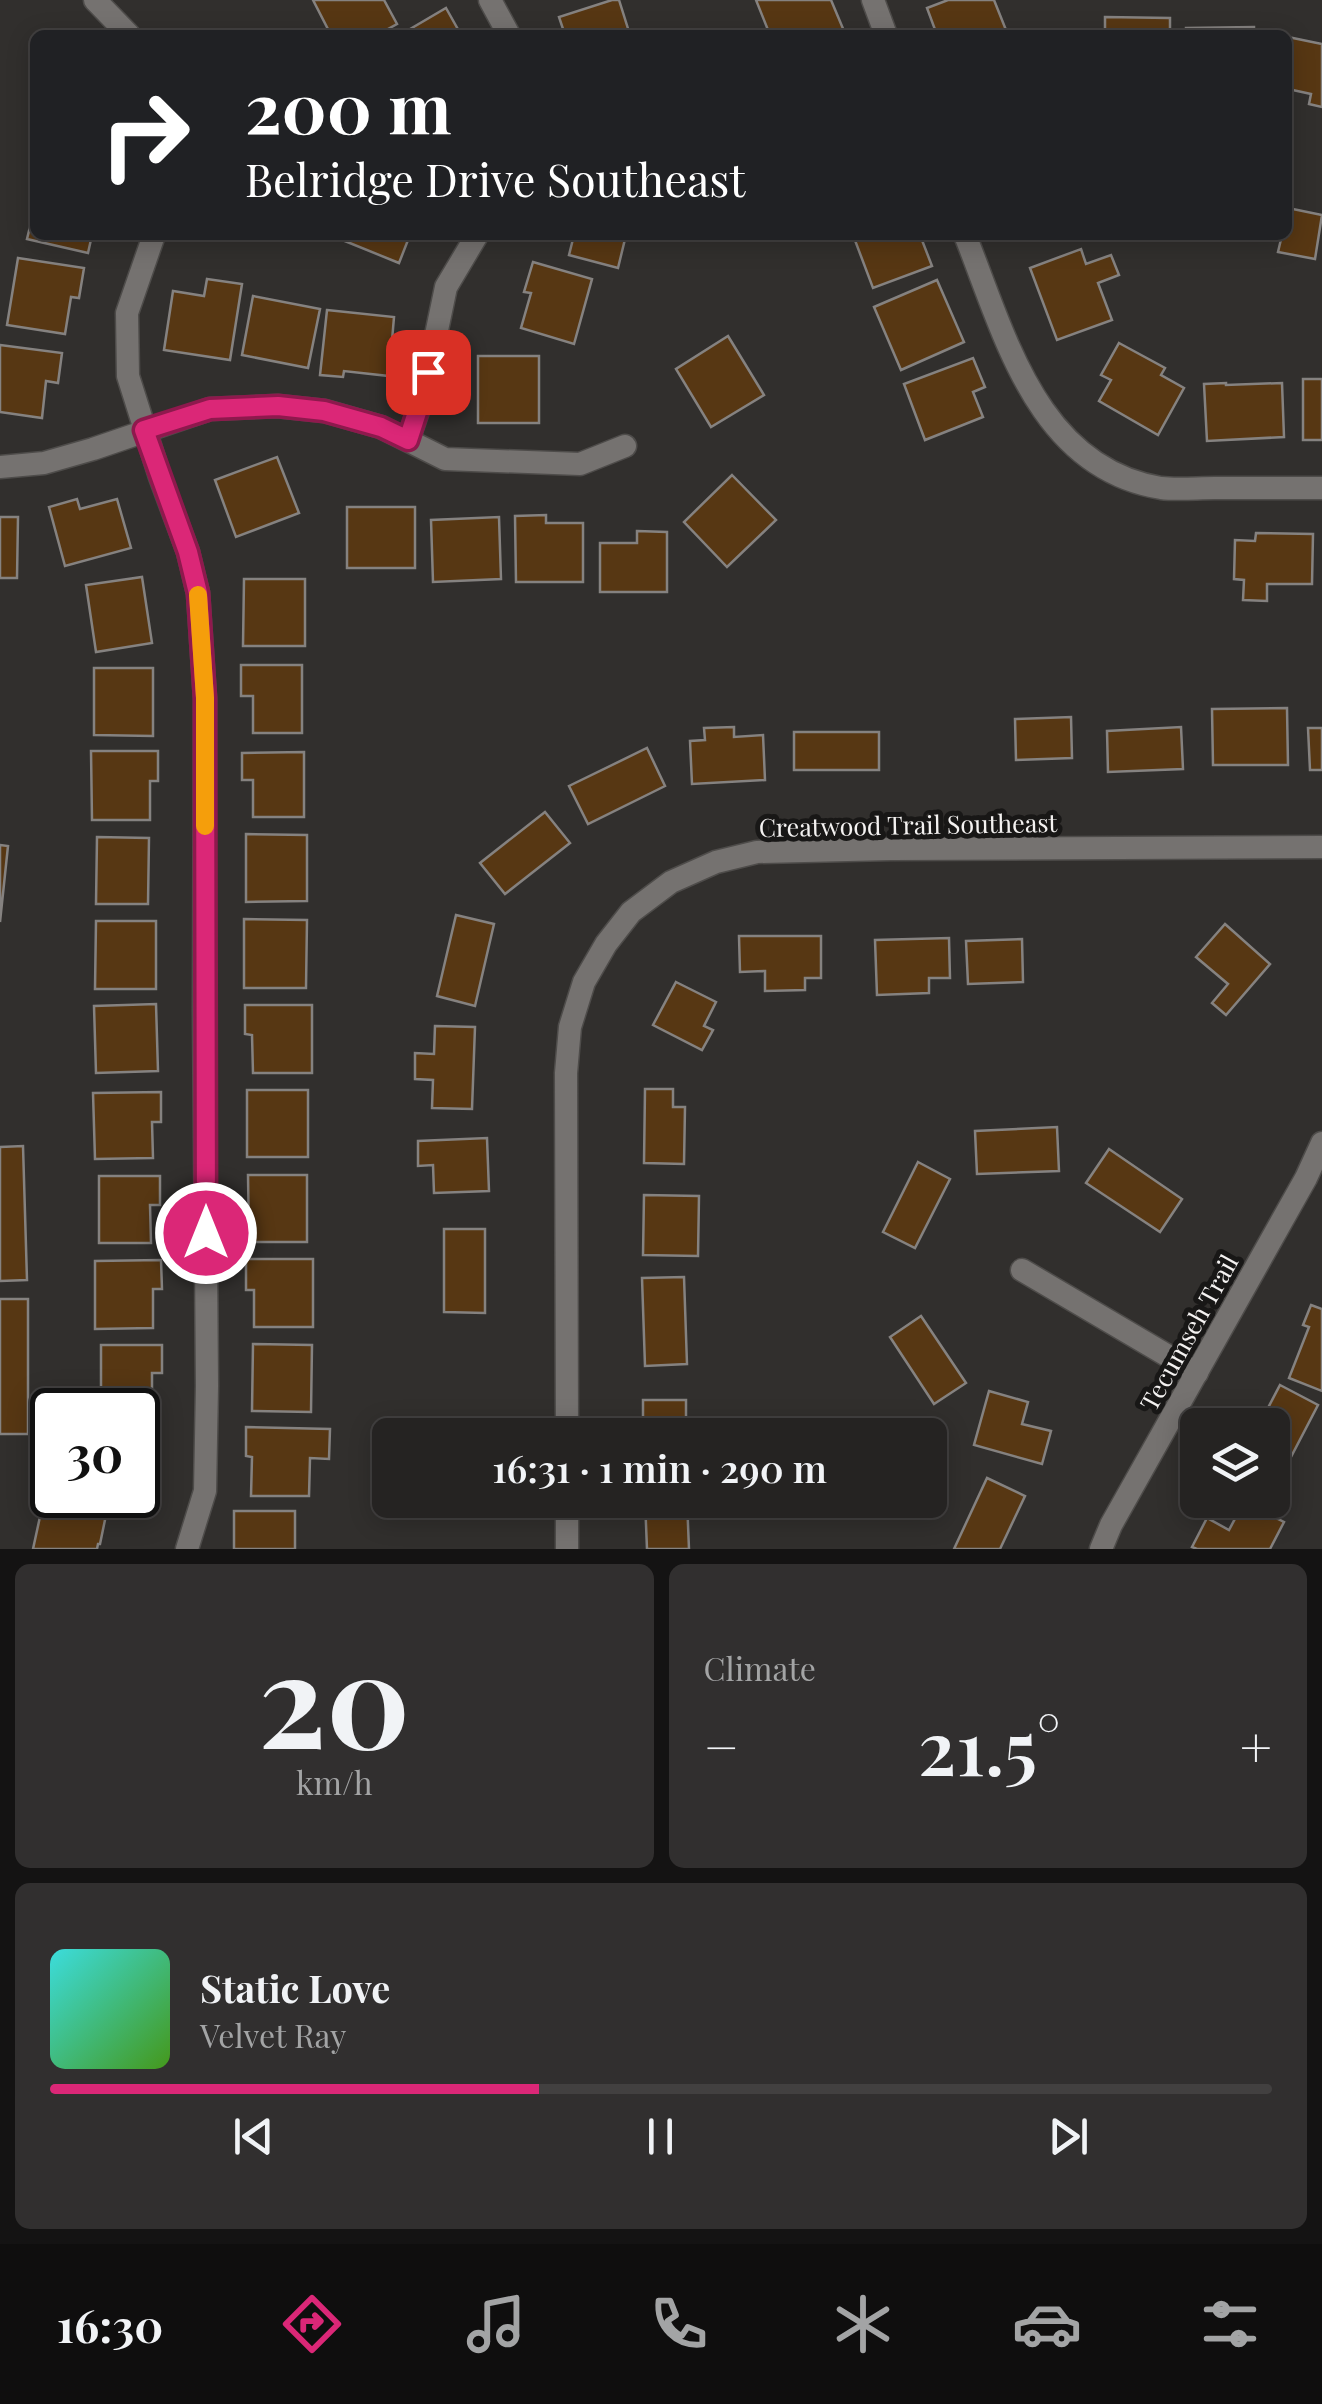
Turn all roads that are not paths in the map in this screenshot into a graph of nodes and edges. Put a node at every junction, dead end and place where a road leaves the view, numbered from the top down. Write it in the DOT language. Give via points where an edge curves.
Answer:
graph roads {
  1 [pos="96,0"];
  2 [pos="490,0"];
  3 [pos="872,0"];
  4 [pos="124,30"];
  5 [pos="507,30"];
  6 [pos="884,30"];
  7 [pos="152,240"];
  8 [pos="474,240"];
  9 [pos="968,240"];
  10 [pos="144,430"];
  11 [pos="408,440"];
  12 [pos="625,446"];
  13 [pos="0,466"];
  14 [pos="1322,488"];
  15 [pos="1322,847"];
  16 [pos="1322,1142"];
  17 [pos="1022,1270"];
  18 [pos="1196,1373"];
  19 [pos="567,1418"];
  20 [pos="567,1518"];
  21 [pos="187,1549"];
  22 [pos="567,1549"];
  23 [pos="1101,1549"];
  1 -- 4 [label="street"];
  2 -- 5 [label="street"];
  3 -- 6 [label="street"];
  7 -- 10 [label="street" via="128,314 128,376"];
  8 -- 11 [label="street" via="446,287"];
  9 -- 14 [label="street" via="1026,383 1047,418 1099,465 1163,488"];
  10 -- 11 [label="street" via="210,409 278,406 324,411"];
  10 -- 13 [label="street" via="44,462"];
  10 -- 21 [label="street" via="198,593 205,698 208,1386 205,1491"];
  11 -- 12 [label="street" via="445,459 580,464"];
  15 -- 19 [label="street, Creatwood Trail Southeast" via="757,852 671,882 631,912 584,982 570,1027"];
  16 -- 18 [label="street, Tecumseh Trail"];
  17 -- 18 [label="street"];
  18 -- 23 [label="street, Tecumseh Trail"];
  20 -- 22 [label="street"];
}
